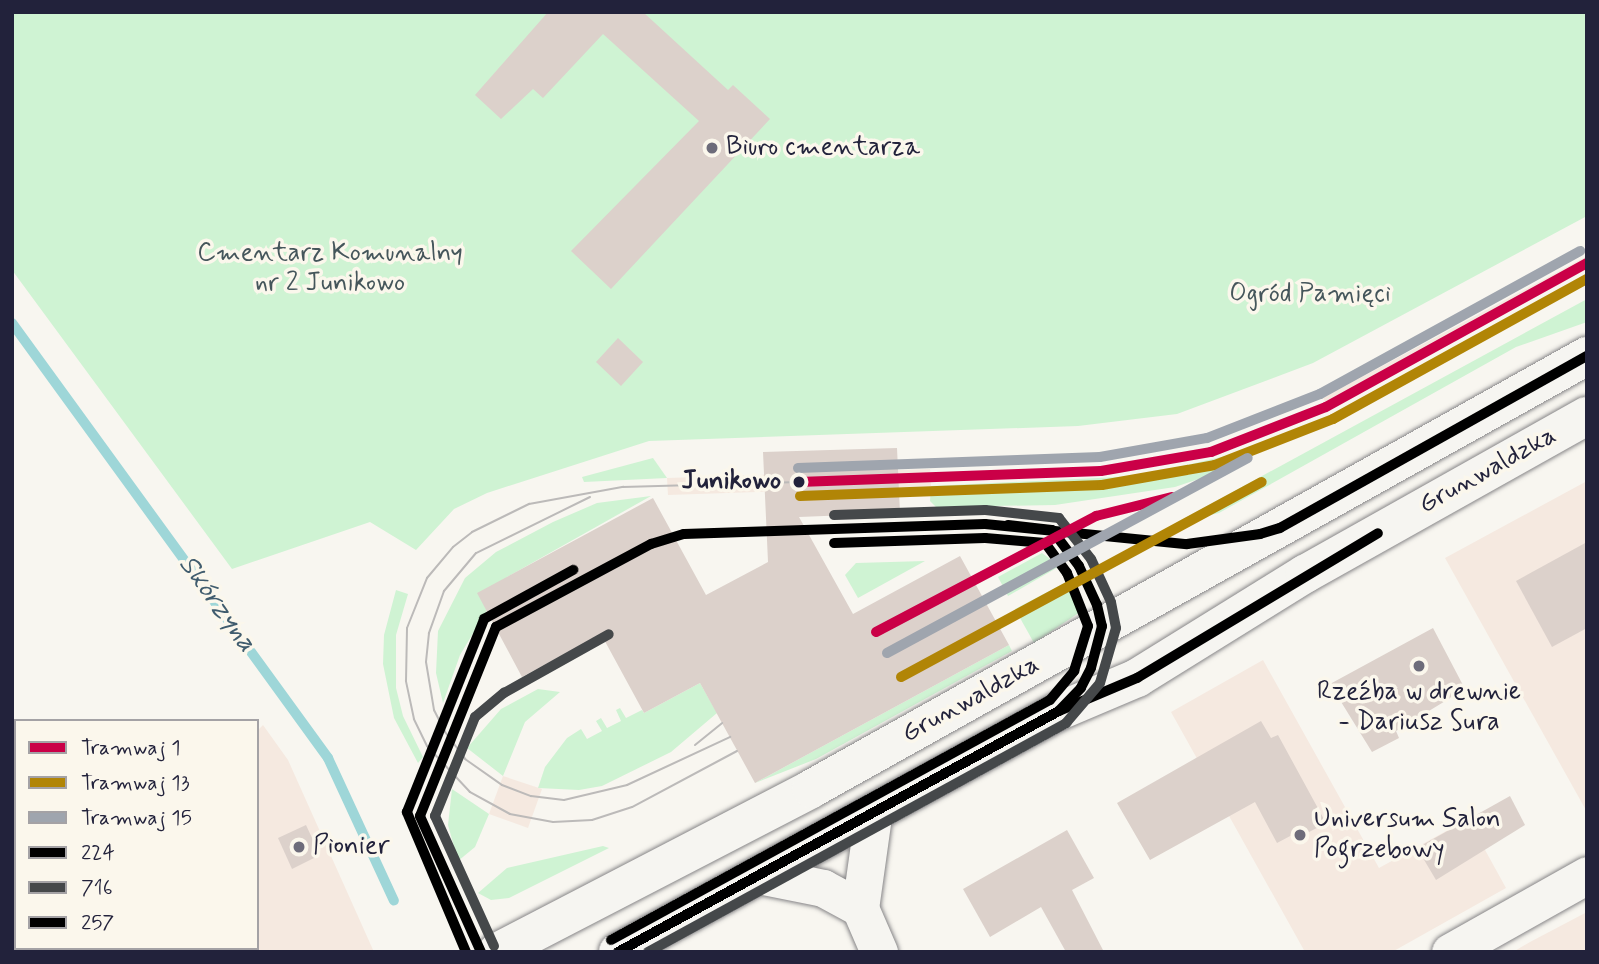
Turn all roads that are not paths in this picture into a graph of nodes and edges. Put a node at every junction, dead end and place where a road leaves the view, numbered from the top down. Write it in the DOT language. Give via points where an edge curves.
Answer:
graph roads {
  1 [pos="1587,356"];
  2 [pos="1587,416"];
  3 [pos="873,816"];
  4 [pos="764,876"];
  5 [pos="1587,876"];
  6 [pos="860,908"];
  7 [pos="497,952"];
  8 [pos="618,952"];
  9 [pos="879,952"];
  10 [pos="1450,952"];
  1 -- 7 [label="street, Grunwaldzka" via="811,789"];
  2 -- 3 [label="street, Grunwaldzka" via="1305,574 1147,673 1059,711"];
  3 -- 4 [label="street, Grunwaldzka"];
  3 -- 6 [label="street"];
  4 -- 6 [label="street" via="824,888"];
  4 -- 8 [label="street, Grunwaldzka"];
  5 -- 10 [label="street"];
  6 -- 9 [label="street"];
}
